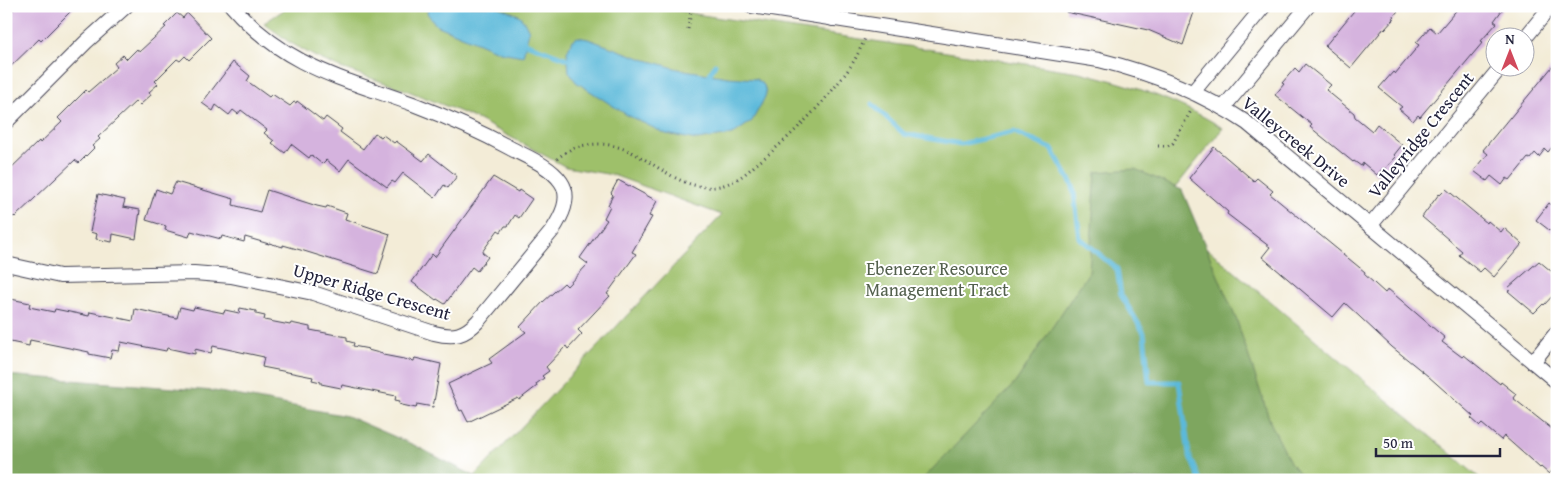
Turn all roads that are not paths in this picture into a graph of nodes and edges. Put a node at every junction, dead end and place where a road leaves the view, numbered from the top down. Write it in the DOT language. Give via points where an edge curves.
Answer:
graph roads {
  1 [pos="126,6"];
  2 [pos="232,6"];
  3 [pos="752,6"];
  4 [pos="1264,6"];
  5 [pos="1308,6"];
  6 [pos="1551,6"];
  7 [pos="834,12"];
  8 [pos="1533,28"];
  9 [pos="1492,78"];
  10 [pos="1193,92"];
  11 [pos="1223,108"];
  12 [pos="6,122"];
  13 [pos="1370,226"];
  14 [pos="6,264"];
  15 [pos="1557,332"];
  16 [pos="1533,362"];
  17 [pos="1557,382"];
  1 -- 12 [label="street"];
  2 -- 14 [label="street, Upper Ridge Crescent" via="259,34 294,59 470,127 533,160 561,182 565,206 560,218 478,321 460,335 447,336 313,293 231,276 194,273 60,276"];
  3 -- 7 [label="street, Valleycreek Drive"];
  4 -- 10 [label="street"];
  5 -- 11 [label="street"];
  6 -- 8 [label="street"];
  7 -- 10 [label="street, Valleycreek Drive" via="1100,60"];
  9 -- 13 [label="street, Valleyridge Crescent"];
  10 -- 11 [label="street, Valleycreek Drive"];
  11 -- 13 [label="street, Valleycreek Drive" via="1247,124"];
  13 -- 16 [label="street, Valleycreek Drive"];
  15 -- 16 [label="street"];
  16 -- 17 [label="street, Valleycreek Drive"];
}
